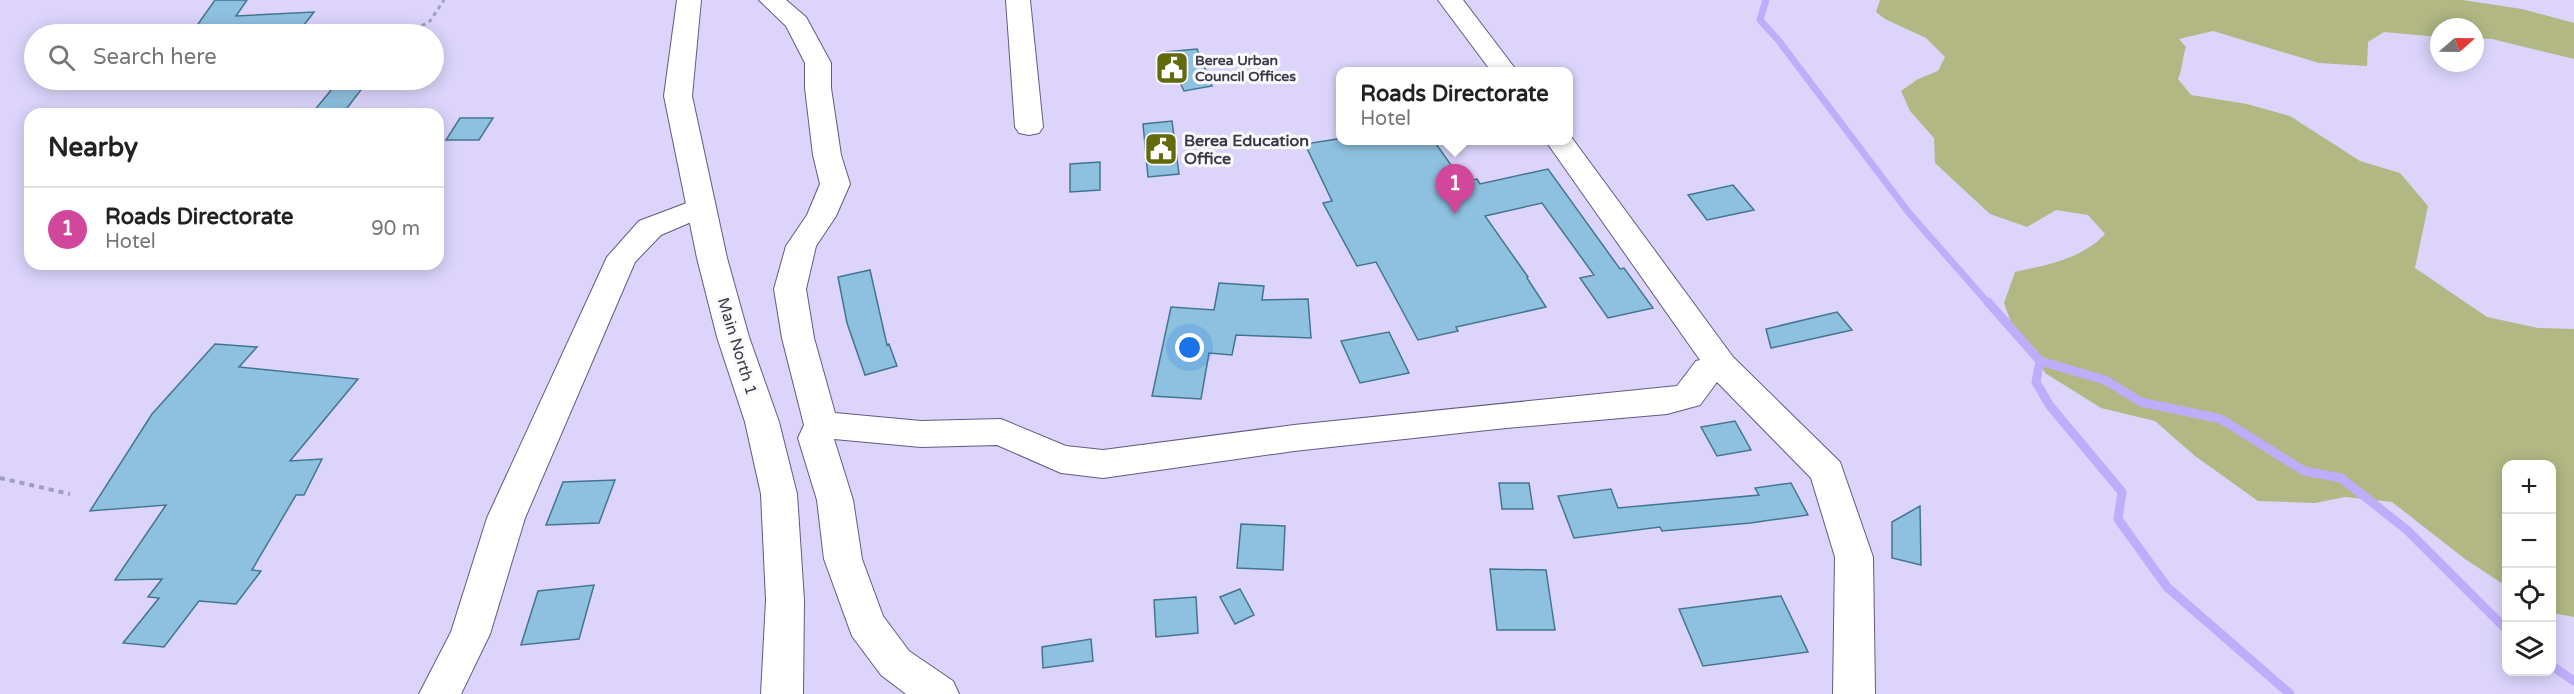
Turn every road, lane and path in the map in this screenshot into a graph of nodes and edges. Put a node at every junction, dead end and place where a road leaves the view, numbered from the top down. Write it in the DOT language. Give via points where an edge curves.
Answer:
graph roads {
  1 [pos="444,0"];
  2 [pos="689,0"];
  3 [pos="771,0"];
  4 [pos="1018,0"];
  5 [pos="1450,0"];
  6 [pos="425,24"];
  7 [pos="1500,67"];
  8 [pos="1029,127"];
  9 [pos="1562,145"];
  10 [pos="700,207"];
  11 [pos="1721,365"];
  12 [pos="822,425"];
  13 [pos="0,478"];
  14 [pos="70,494"];
  15 [pos="440,694"];
  16 [pos="782,694"];
  17 [pos="938,694"];
  18 [pos="1854,694"];
  1 -- 6 [label="path" via="440,11"];
  2 -- 10 [label="street, Main North 1" via="678,96"];
  3 -- 12 [label="street" via="797,22 818,63 827,155 835,184 821,216 801,246 790,289 798,338"];
  4 -- 8 [label="street"];
  5 -- 7 [label="street"];
  9 -- 11 [label="street"];
  10 -- 15 [label="street" via="650,228 622,257 506,518 470,634"];
  10 -- 16 [label="street, Main North 1" via="779,494 785,600"];
  11 -- 12 [label="street" via="1708,370 1688,396 1668,401 1317,435 1103,464 1061,459 1001,432 921,434"];
  11 -- 18 [label="street" via="1827,472 1854,557"];
  12 -- 17 [label="street" via="816,438 835,500 843,559 866,624 895,663"];
  13 -- 14 [label="path"];
}
